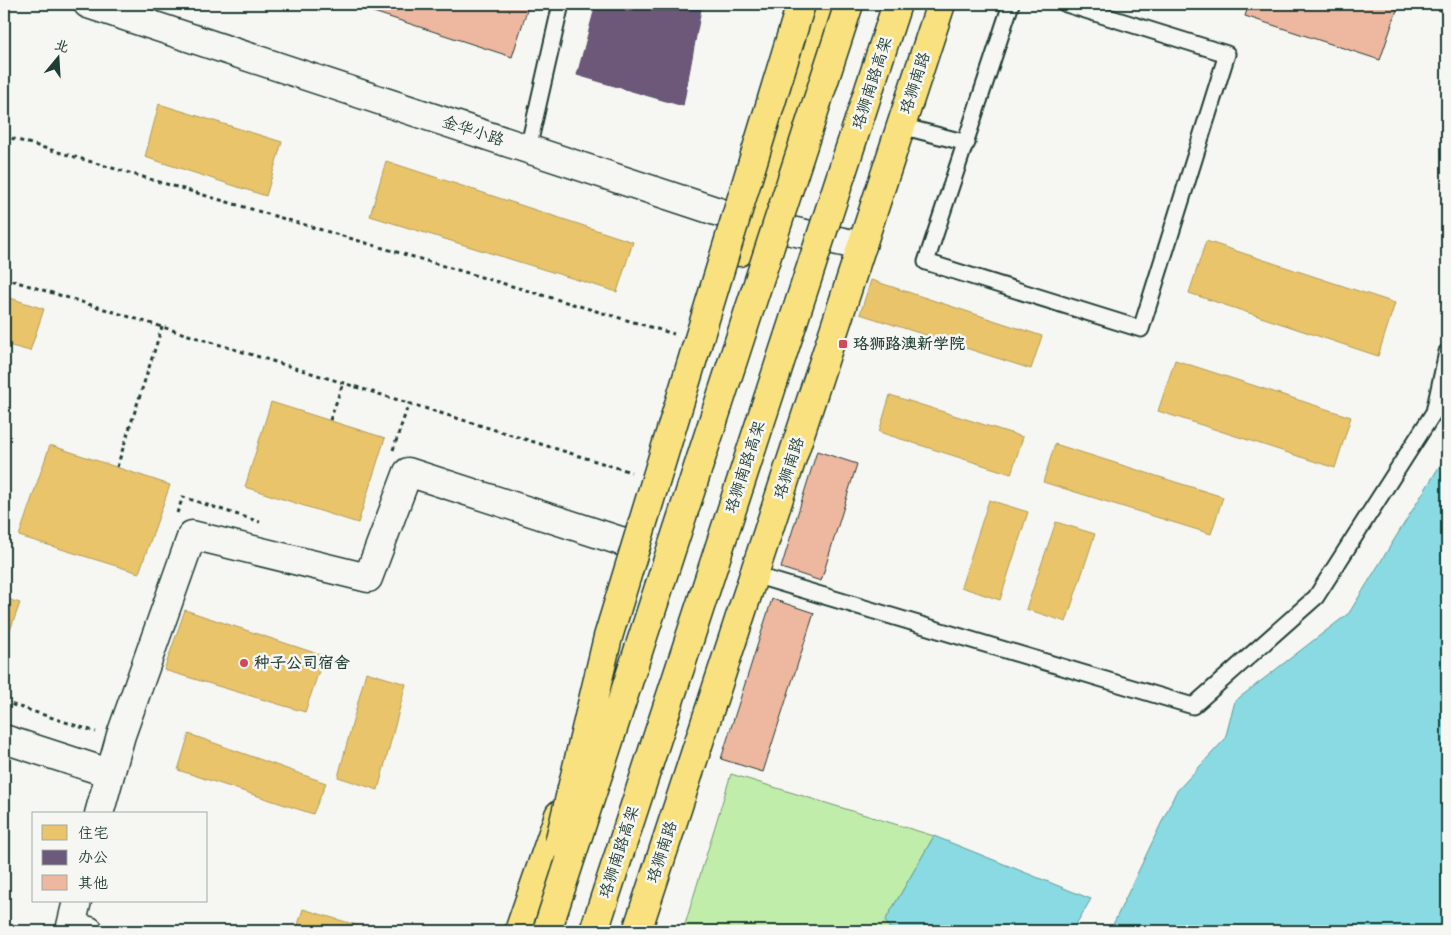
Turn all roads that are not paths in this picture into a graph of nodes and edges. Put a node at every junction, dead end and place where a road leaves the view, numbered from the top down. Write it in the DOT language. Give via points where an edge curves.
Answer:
graph roads {
  1 [pos="88,4"];
  2 [pos="561,4"];
  3 [pos="801,4"];
  4 [pos="819,4"];
  5 [pos="849,4"];
  6 [pos="897,4"];
  7 [pos="941,4"];
  8 [pos="1011,4"];
  9 [pos="1066,4"];
  10 [pos="901,126"];
  11 [pos="967,143"];
  12 [pos="528,149"];
  13 [pos="749,222"];
  14 [pos="862,246"];
  15 [pos="1447,352"];
  16 [pos="636,546"];
  17 [pos="754,575"];
  18 [pos="4,739"];
  19 [pos="109,773"];
  20 [pos="99,812"];
  21 [pos="77,902"];
  22 [pos="89,931"];
  23 [pos="519,931"];
  24 [pos="539,931"];
  25 [pos="547,931"];
  26 [pos="594,931"];
  27 [pos="636,931"];
  1 -- 12 [label="street, 金华小路"];
  2 -- 12 [label="lane"];
  3 -- 16 [label="main road, bridge"];
  4 -- 13 [label="main road"];
  5 -- 25 [label="main road, bridge"];
  6 -- 26 [label="main road, 珞狮南路高架, bridge"];
  7 -- 10 [label="main road, 珞狮南路"];
  8 -- 11 [label="lane"];
  9 -- 11 [label="lane" via="1226,54 1141,329 926,262"];
  10 -- 11 [label="lane"];
  10 -- 14 [label="main road, 珞狮南路"];
  12 -- 13 [label="street, 金华小路"];
  13 -- 14 [label="street, 金华小路"];
  13 -- 23 [label="main road"];
  14 -- 17 [label="main road, 珞狮南路"];
  15 -- 17 [label="lane" via="1434,412 1316,597 1193,706"];
  16 -- 19 [label="street" via="408,472 368,578 192,535"];
  16 -- 24 [label="main road, bridge" via="608,637"];
  17 -- 27 [label="main road, 珞狮南路"];
  18 -- 19 [label="street"];
  19 -- 20 [label="street"];
  21 -- 22 [label="street" via="71,926"];
}
